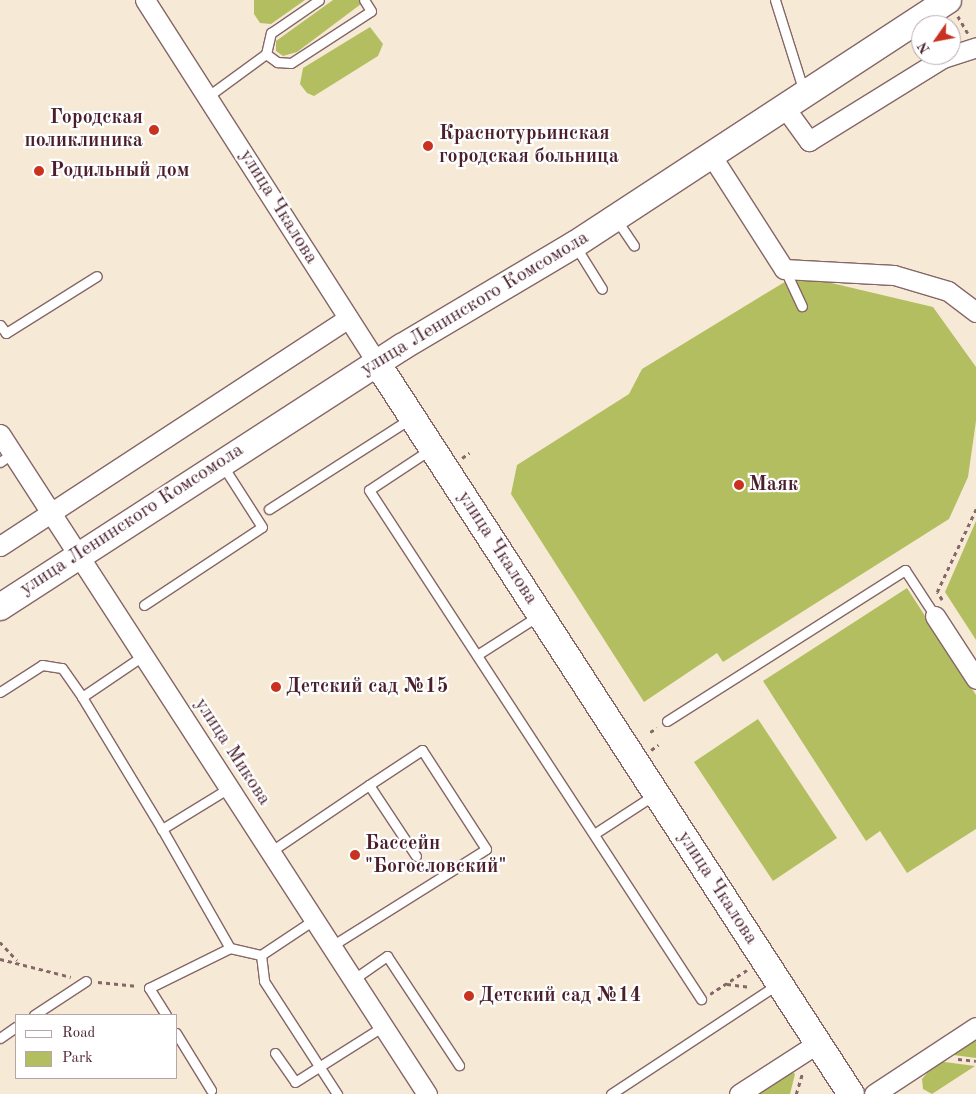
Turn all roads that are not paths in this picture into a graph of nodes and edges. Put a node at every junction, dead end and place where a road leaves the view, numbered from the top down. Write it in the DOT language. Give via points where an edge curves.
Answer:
graph roads {
  1 [pos="145,0"];
  2 [pos="319,0"];
  3 [pos="364,0"];
  4 [pos="775,0"];
  5 [pos="946,1"];
  6 [pos="974,42"];
  7 [pos="266,54"];
  8 [pos="207,97"];
  9 [pos="795,101"];
  10 [pos="711,155"];
  11 [pos="615,218"];
  12 [pos="574,245"];
  13 [pos="634,246"];
  14 [pos="784,270"];
  15 [pos="97,276"];
  16 [pos="602,289"];
  17 [pos="802,306"];
  18 [pos="976,312"];
  19 [pos="348,318"];
  20 [pos="0,325"];
  21 [pos="377,363"];
  22 [pos="412,417"];
  23 [pos="0,434"];
  24 [pos="432,449"];
  25 [pos="6,458"];
  26 [pos="220,462"];
  27 [pos="269,509"];
  28 [pos="52,512"];
  29 [pos="0,546"];
  30 [pos="78,554"];
  31 [pos="144,605"];
  32 [pos="0,607"];
  33 [pos="540,615"];
  34 [pos="940,623"];
  35 [pos="144,655"];
  36 [pos="477,655"];
  37 [pos="976,679"];
  38 [pos="0,692"];
  39 [pos="82,697"];
  40 [pos="667,721"];
  41 [pos="369,785"];
  42 [pos="229,788"];
  43 [pos="656,794"];
  44 [pos="162,829"];
  45 [pos="594,834"];
  46 [pos="269,852"];
  47 [pos="416,856"];
  48 [pos="312,921"];
  49 [pos="329,947"];
  50 [pos="230,948"];
  51 [pos="261,955"];
  52 [pos="86,981"];
  53 [pos="351,981"];
  54 [pos="768,985"];
  55 [pos="701,999"];
  56 [pos="36,1014"];
  57 [pos="165,1014"];
  58 [pos="382,1026"];
  59 [pos="976,1027"];
  60 [pos="15,1028"];
  61 [pos="178,1036"];
  62 [pos="0,1038"];
  63 [pos="818,1043"];
  64 [pos="275,1053"];
  65 [pos="459,1065"];
  66 [pos="319,1066"];
  67 [pos="211,1090"];
  68 [pos="337,1094"];
  69 [pos="427,1094"];
  70 [pos="611,1094"];
  71 [pos="739,1094"];
  72 [pos="851,1094"];
  73 [pos="874,1094"];
  1 -- 8 [label="street, улица Чкалова"];
  2 -- 7 [label="lane" via="271,33"];
  3 -- 7 [label="lane" via="371,11 291,63 277,62"];
  4 -- 9 [label="lane"];
  5 -- 9 [label="main road, улица Ленинского Комсомола"];
  6 -- 9 [label="street" via="810,141"];
  7 -- 8 [label="lane"];
  8 -- 19 [label="street, улица Чкалова"];
  9 -- 10 [label="main road, улица Ленинского Комсомола"];
  10 -- 11 [label="main road, улица Ленинского Комсомола"];
  10 -- 14 [label="street"];
  11 -- 12 [label="main road, улица Ленинского Комсомола"];
  11 -- 13 [label="lane"];
  12 -- 16 [label="lane"];
  12 -- 21 [label="main road, улица Ленинского Комсомола"];
  14 -- 17 [label="lane"];
  14 -- 18 [label="street" via="894,275 948,291"];
  15 -- 20 [label="lane" via="6,333"];
  19 -- 21 [label="street, улица Чкалова"];
  19 -- 28 [label="street"];
  21 -- 22 [label="main road, улица Чкалова"];
  21 -- 26 [label="main road, улица Ленинского Комсомола"];
  22 -- 24 [label="main road, улица Чкалова"];
  22 -- 27 [label="lane"];
  23 -- 25 [label="street, улица Микова"];
  24 -- 33 [label="main road, улица Чкалова"];
  24 -- 36 [label="lane" via="369,490"];
  25 -- 28 [label="street, улица Микова"];
  26 -- 30 [label="main road, улица Ленинского Комсомола"];
  26 -- 31 [label="lane" via="262,527"];
  28 -- 29 [label="street"];
  28 -- 30 [label="street, улица Микова"];
  30 -- 32 [label="main road, улица Ленинского Комсомола"];
  30 -- 35 [label="street, улица Микова"];
  33 -- 36 [label="lane"];
  33 -- 43 [label="main road, улица Чкалова"];
  34 -- 37 [label="street"];
  34 -- 40 [label="lane" via="905,570"];
  35 -- 39 [label="lane"];
  35 -- 42 [label="street, улица Микова"];
  36 -- 45 [label="lane"];
  38 -- 39 [label="lane" via="42,665 62,668"];
  39 -- 44 [label="lane"];
  41 -- 46 [label="lane"];
  41 -- 47 [label="lane"];
  41 -- 49 [label="lane" via="422,750 486,849"];
  42 -- 44 [label="lane"];
  42 -- 46 [label="street, улица Микова"];
  43 -- 45 [label="lane"];
  43 -- 54 [label="main road, улица Чкалова"];
  44 -- 50 [label="lane"];
  45 -- 55 [label="lane"];
  46 -- 48 [label="street, улица Микова"];
  48 -- 49 [label="street, улица Микова"];
  48 -- 51 [label="lane"];
  49 -- 53 [label="street, улица Микова"];
  50 -- 51 [label="lane"];
  50 -- 57 [label="lane" via="149,988"];
  51 -- 66 [label="lane" via="264,981"];
  52 -- 56 [label="lane"];
  53 -- 58 [label="street, улица Микова"];
  53 -- 65 [label="lane" via="387,956"];
  54 -- 63 [label="main road, улица Чкалова"];
  54 -- 70 [label="lane"];
  58 -- 66 [label="lane"];
  58 -- 69 [label="street, улица Микова"];
  59 -- 73 [label="street"];
  60 -- 62 [label="lane"];
  61 -- 67 [label="lane"];
  63 -- 71 [label="street"];
  63 -- 72 [label="main road, улица Чкалова"];
  64 -- 66 [label="lane" via="295,1082"];
  66 -- 68 [label="lane"];
}
